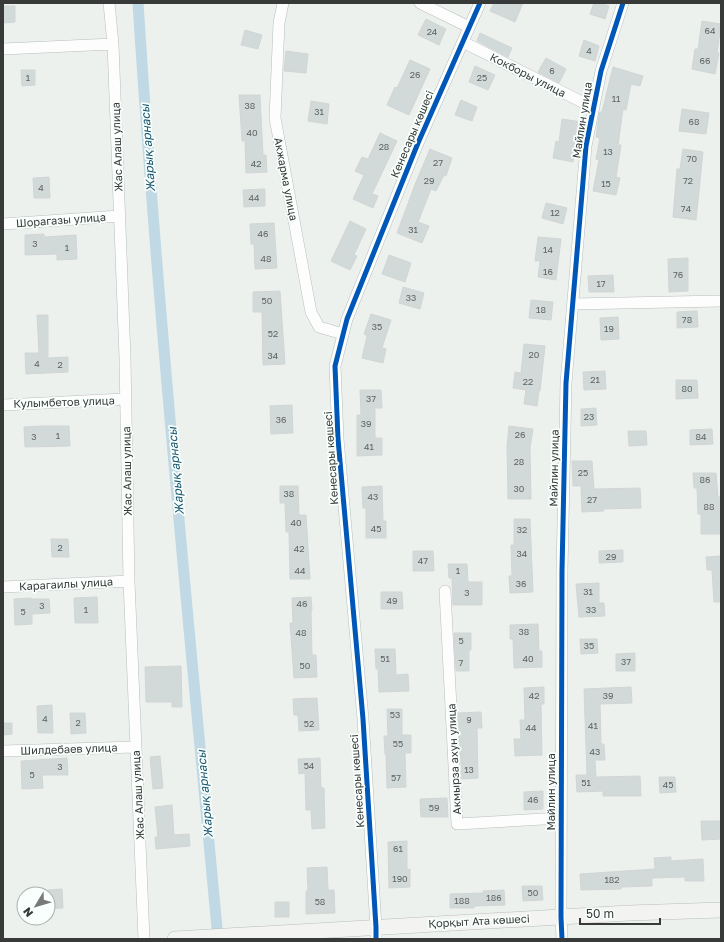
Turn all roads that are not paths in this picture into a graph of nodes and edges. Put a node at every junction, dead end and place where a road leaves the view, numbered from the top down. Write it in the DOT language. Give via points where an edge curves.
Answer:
graph roads {
  1 [pos="109,3"];
  2 [pos="283,3"];
  3 [pos="420,3"];
  4 [pos="480,3"];
  5 [pos="623,3"];
  6 [pos="469,27"];
  7 [pos="462,42"];
  8 [pos="113,44"];
  9 [pos="3,49"];
  10 [pos="594,108"];
  11 [pos="120,216"];
  12 [pos="3,224"];
  13 [pos="721,301"];
  14 [pos="573,304"];
  15 [pos="343,334"];
  16 [pos="126,400"];
  17 [pos="3,405"];
  18 [pos="129,581"];
  19 [pos="3,587"];
  20 [pos="445,591"];
  21 [pos="135,747"];
  22 [pos="3,751"];
  23 [pos="561,818"];
  24 [pos="721,910"];
  25 [pos="561,916"];
  26 [pos="376,933"];
  27 [pos="144,939"];
  28 [pos="174,939"];
  29 [pos="562,939"];
  1 -- 8 [label="street, Жас Алаш улица"];
  2 -- 15 [label="street, Акжарма улица" via="279,23 274,118 311,312 319,327"];
  3 -- 6 [label="street"];
  4 -- 6 [label="street, Кенесары көшесі"];
  5 -- 10 [label="street, Майлин улица" via="601,70"];
  6 -- 7 [label="street, Кенесары көшесі"];
  7 -- 10 [label="street, Кокборы улица"];
  7 -- 15 [label="street, Кенесары көшесі" via="415,150"];
  8 -- 9 [label="street"];
  8 -- 11 [label="street, Жас Алаш улица"];
  10 -- 14 [label="street, Майлин улица" via="586,146"];
  11 -- 12 [label="street, Шорагазы улица"];
  11 -- 16 [label="street, Жас Алаш улица"];
  13 -- 14 [label="street"];
  14 -- 23 [label="street, Майлин улица" via="565,399"];
  15 -- 26 [label="street, Кенесары көшесі" via="335,366 338,439 363,719"];
  16 -- 17 [label="street, Кулымбетов улица"];
  16 -- 18 [label="street, Жас Алаш улица"];
  18 -- 19 [label="street, Карагаилы улица"];
  18 -- 21 [label="street, Жас Алаш улица"];
  20 -- 23 [label="street, Акмырза ахун улица" via="457,824"];
  21 -- 22 [label="street, Шилдебаев улица"];
  21 -- 27 [label="street, Жас Алаш улица"];
  23 -- 25 [label="street, Майлин улица"];
  24 -- 25 [label="main road, Қорқыт Ата көшесі"];
  25 -- 26 [label="main road, Қорқыт Ата көшесі"];
  25 -- 29 [label="street, Майлин улица"];
  26 -- 28 [label="main road, Қорқыт Ата көшесі" via="238,935"];
}
